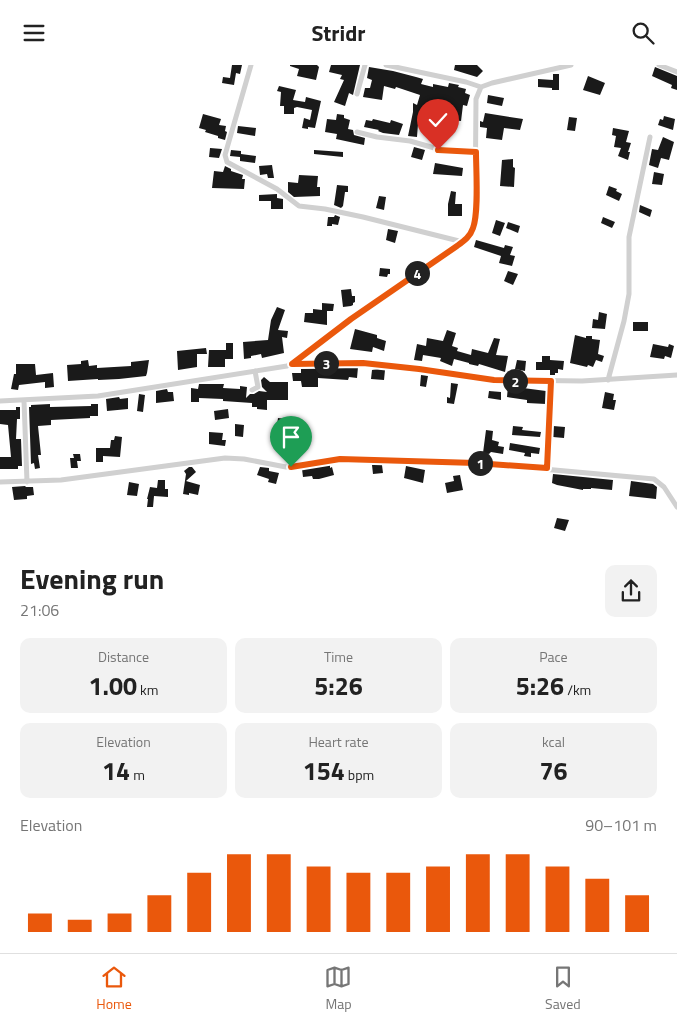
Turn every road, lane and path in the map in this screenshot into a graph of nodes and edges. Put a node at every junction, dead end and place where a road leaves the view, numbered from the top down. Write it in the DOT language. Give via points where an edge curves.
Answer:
graph roads {
  1 [pos="251,65"];
  2 [pos="365,65"];
  3 [pos="386,65"];
  4 [pos="570,65"];
  5 [pos="659,65"];
  6 [pos="677,72"];
  7 [pos="481,87"];
  8 [pos="356,93"];
  9 [pos="357,133"];
  10 [pos="650,137"];
  11 [pos="476,152"];
  12 [pos="463,242"];
  13 [pos="292,364"];
  14 [pos="255,371"];
  15 [pos="677,375"];
  16 [pos="608,379"];
  17 [pos="551,381"];
  18 [pos="252,390"];
  19 [pos="0,401"];
  20 [pos="24,401"];
  21 [pos="547,468"];
  22 [pos="0,482"];
  23 [pos="27,482"];
  24 [pos="677,507"];
  1 -- 12 [label="street" via="225,155 227,162 277,189 299,206 363,217"];
  2 -- 8 [label="street"];
  3 -- 7 [label="street"];
  4 -- 7 [label="street"];
  5 -- 6 [label="street"];
  7 -- 11 [label="street" via="476,99"];
  9 -- 11 [label="street" via="410,141 445,151"];
  10 -- 16 [label="street" via="629,237 629,294"];
  11 -- 12 [label="street" via="475,220"];
  12 -- 13 [label="street"];
  13 -- 14 [label="street"];
  13 -- 17 [label="street" via="363,363 494,380"];
  14 -- 18 [label="street" via="258,387"];
  14 -- 20 [label="street" via="98,396"];
  15 -- 16 [label="street"];
  16 -- 17 [label="street"];
  17 -- 21 [label="street"];
  19 -- 20 [label="street"];
  20 -- 23 [label="street"];
  21 -- 23 [label="street" via="340,459 282,467 225,458"];
  21 -- 24 [label="street" via="654,479 664,487"];
  22 -- 23 [label="street"];
}
